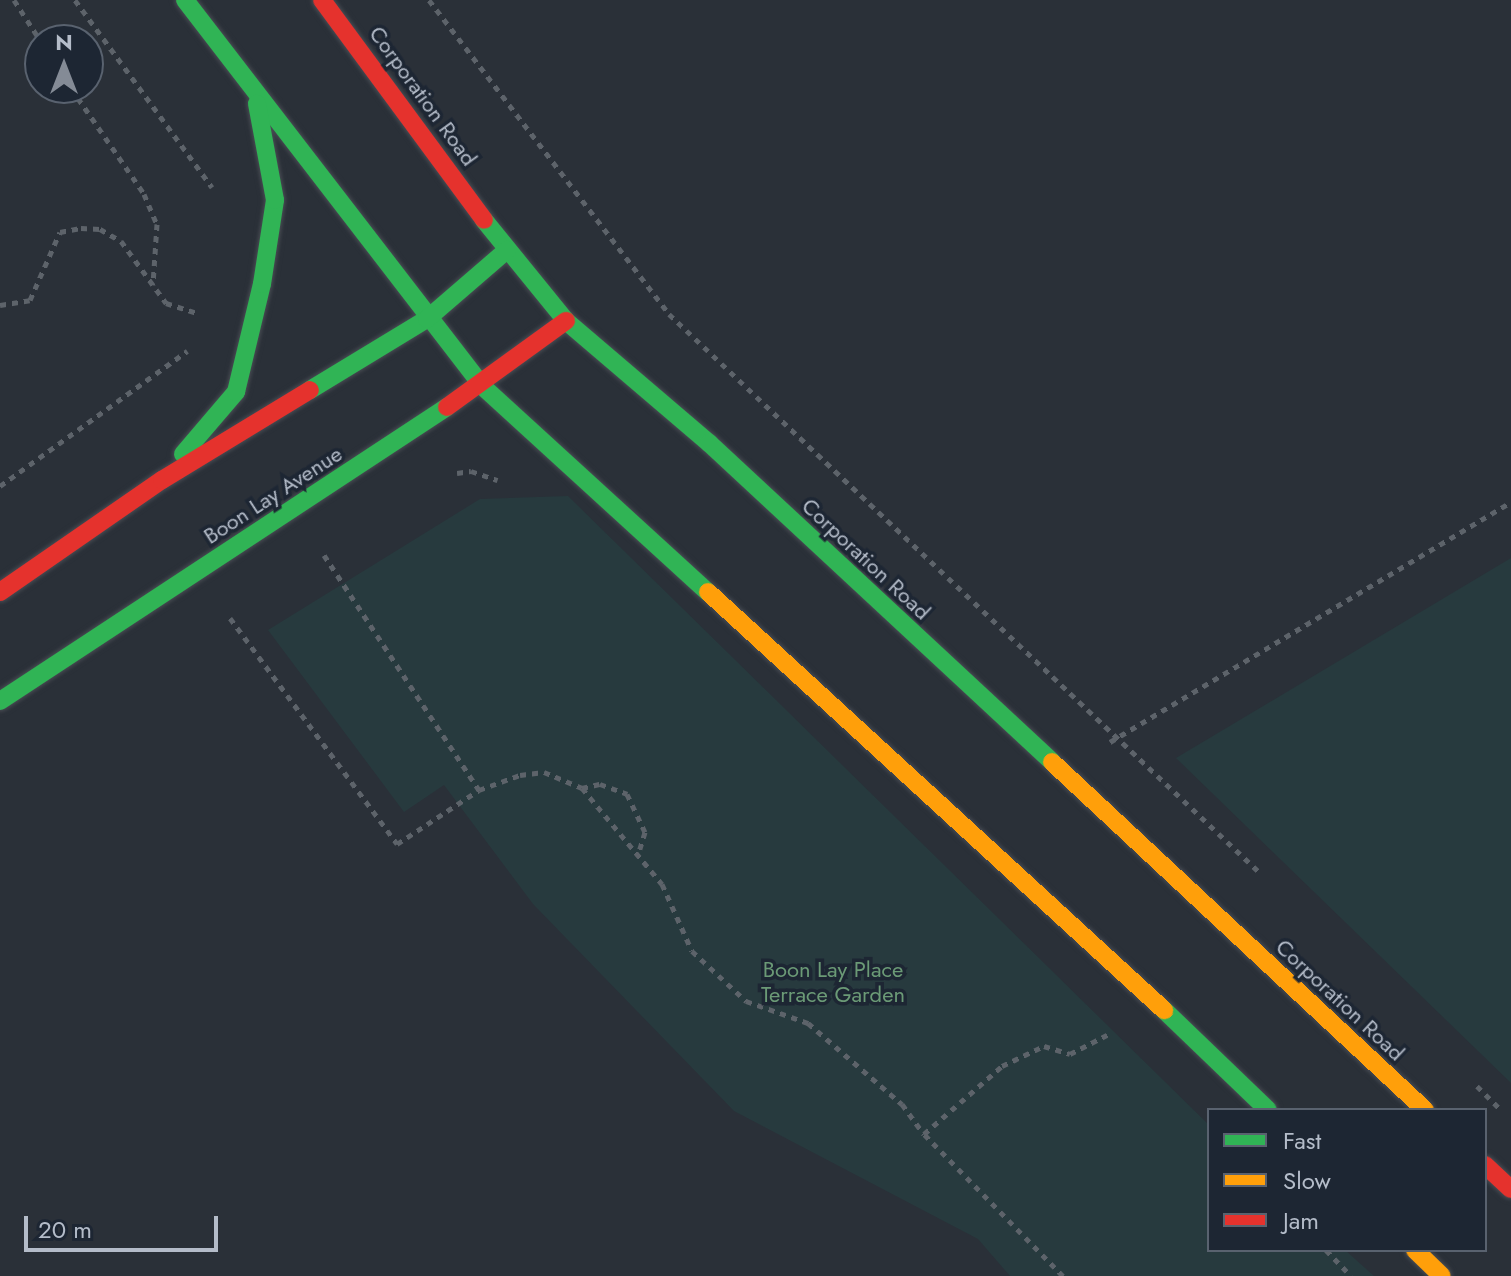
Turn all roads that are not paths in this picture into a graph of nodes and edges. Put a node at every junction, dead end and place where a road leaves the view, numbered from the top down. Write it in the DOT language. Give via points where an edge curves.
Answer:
graph roads {
  1 [pos="185,0"];
  2 [pos="322,0"];
  3 [pos="255,98"];
  4 [pos="507,250"];
  5 [pos="427,319"];
  6 [pos="566,321"];
  7 [pos="481,385"];
  8 [pos="162,480"];
  9 [pos="0,592"];
  10 [pos="0,701"];
  11 [pos="1266,1108"];
  12 [pos="1423,1108"];
  13 [pos="1487,1167"];
  14 [pos="1511,1189"];
  15 [pos="1417,1252"];
  16 [pos="1442,1276"];
  1 -- 3 [label="main road"];
  2 -- 4 [label="main road, Corporation Road"];
  3 -- 5 [label="main road"];
  3 -- 8 [label="main road" via="275,200 240,376 236,392"];
  4 -- 5 [label="main road"];
  4 -- 6 [label="main road, Corporation Road"];
  5 -- 7 [label="main road"];
  5 -- 8 [label="main road"];
  6 -- 7 [label="main road, Boon Lay Avenue"];
  6 -- 12 [label="main road, Corporation Road" via="709,443"];
  7 -- 10 [label="main road, Boon Lay Avenue"];
  7 -- 11 [label="main road" via="1107,956"];
  8 -- 9 [label="main road"];
  13 -- 14 [label="main road"];
  15 -- 16 [label="main road"];
}
